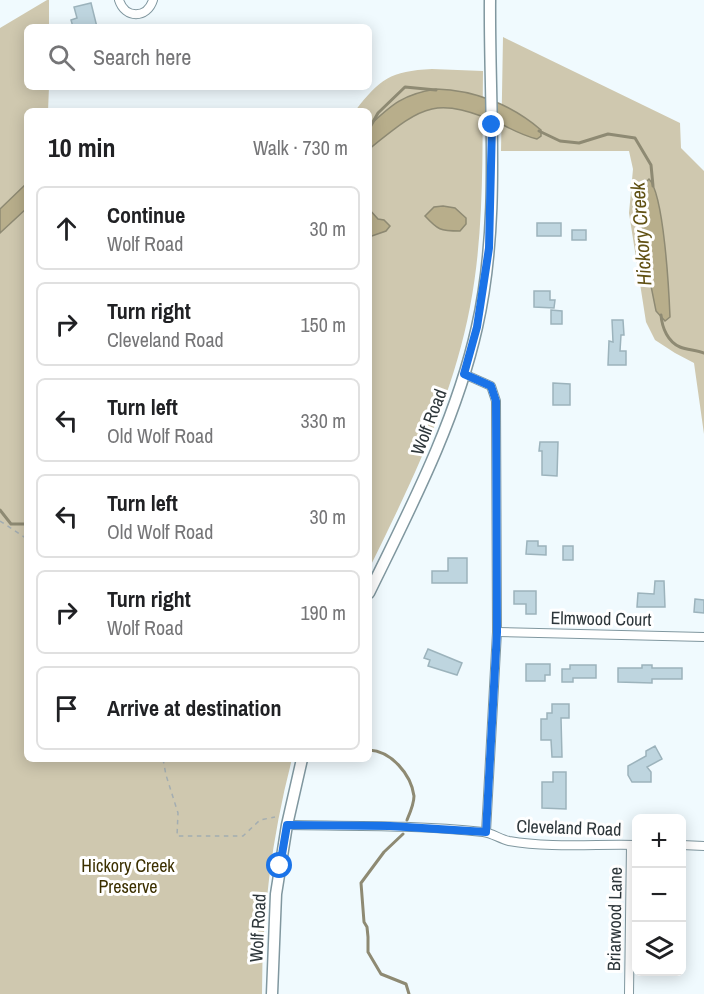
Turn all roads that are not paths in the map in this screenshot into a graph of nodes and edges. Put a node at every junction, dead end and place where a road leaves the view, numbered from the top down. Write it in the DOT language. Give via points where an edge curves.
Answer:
graph roads {
  1 [pos="119,0"];
  2 [pos="153,0"];
  3 [pos="490,0"];
  4 [pos="464,374"];
  5 [pos="372,587"];
  6 [pos="497,632"];
  7 [pos="704,637"];
  8 [pos="301,762"];
  9 [pos="287,825"];
  10 [pos="486,832"];
  11 [pos="632,845"];
  12 [pos="686,845"];
  13 [pos="704,846"];
  14 [pos="633,868"];
  15 [pos="272,994"];
  16 [pos="629,994"];
  1 -- 2 [label="street" via="124,10 134,15 145,12"];
  3 -- 4 [label="main road, Wolf Road" via="489,248 477,327"];
  4 -- 5 [label="main road, Wolf Road" via="438,451"];
  4 -- 6 [label="street" via="491,386 496,401"];
  6 -- 7 [label="street, Elmwood Court"];
  6 -- 10 [label="street"];
  8 -- 9 [label="main road, Wolf Road"];
  9 -- 10 [label="street, Cleveland Road"];
  9 -- 15 [label="main road, Wolf Road" via="276,894"];
  10 -- 11 [label="street, Cleveland Road" via="506,840 536,843"];
  12 -- 13 [label="street"];
  14 -- 16 [label="street, Briarwood Lane"];
}
